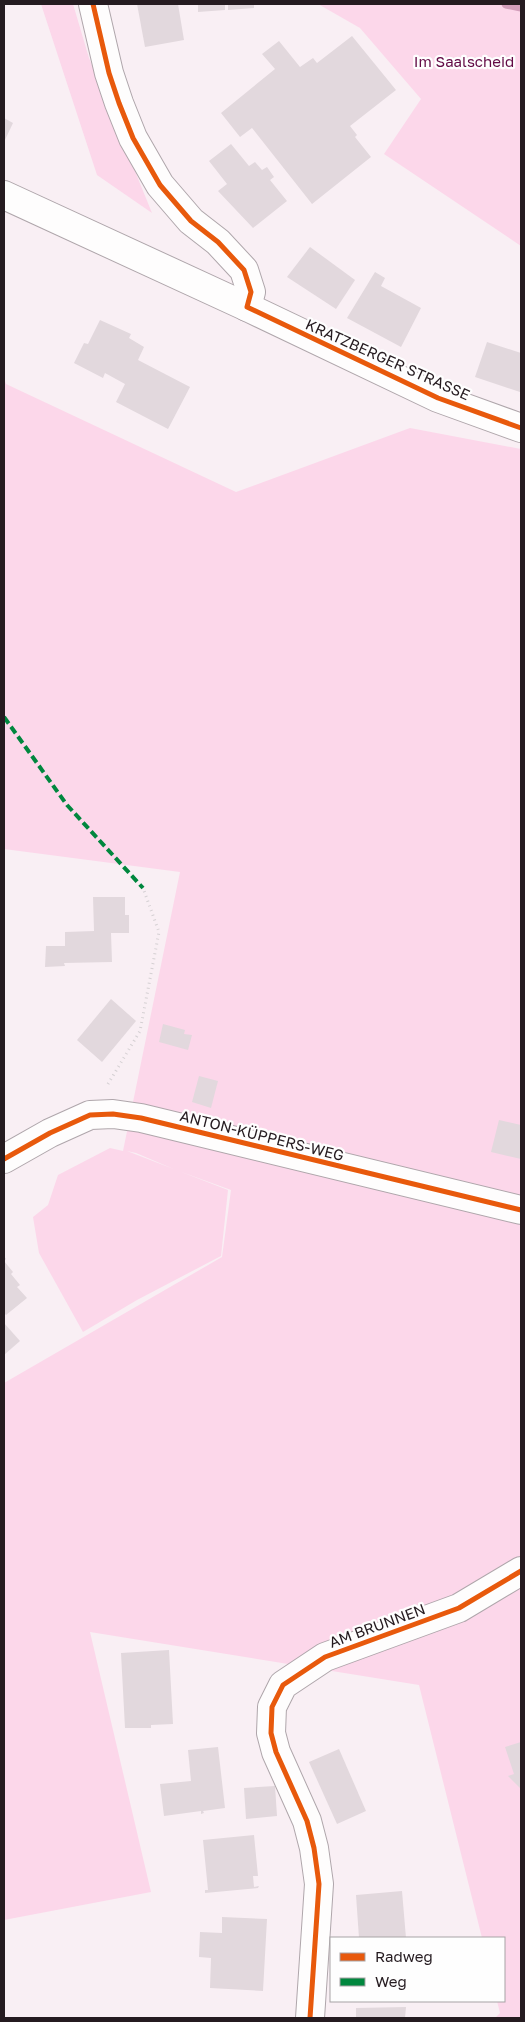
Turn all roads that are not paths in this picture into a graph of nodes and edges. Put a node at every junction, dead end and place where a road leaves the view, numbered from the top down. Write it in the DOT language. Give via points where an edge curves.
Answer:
graph roads {
  1 [pos="93,4"];
  2 [pos="4,195"];
  3 [pos="247,307"];
  4 [pos="521,428"];
  5 [pos="4,1159"];
  6 [pos="521,1210"];
  7 [pos="521,1571"];
  8 [pos="310,2018"];
  1 -- 3 [label="street" via="109,73 133,138 160,186 191,221 218,242 244,270 250,292"];
  2 -- 3 [label="street, KRATZBERGER STRASSE"];
  3 -- 4 [label="street, KRATZBERGER STRASSE" via="438,398"];
  5 -- 6 [label="street, ANTON-KÜPPERS-WEG" via="90,1115 113,1114 141,1118"];
  7 -- 8 [label="street, AM BRUNNEN" via="459,1608 325,1657 283,1685 272,1706 271,1733 276,1752 307,1821 319,1884"];
}
